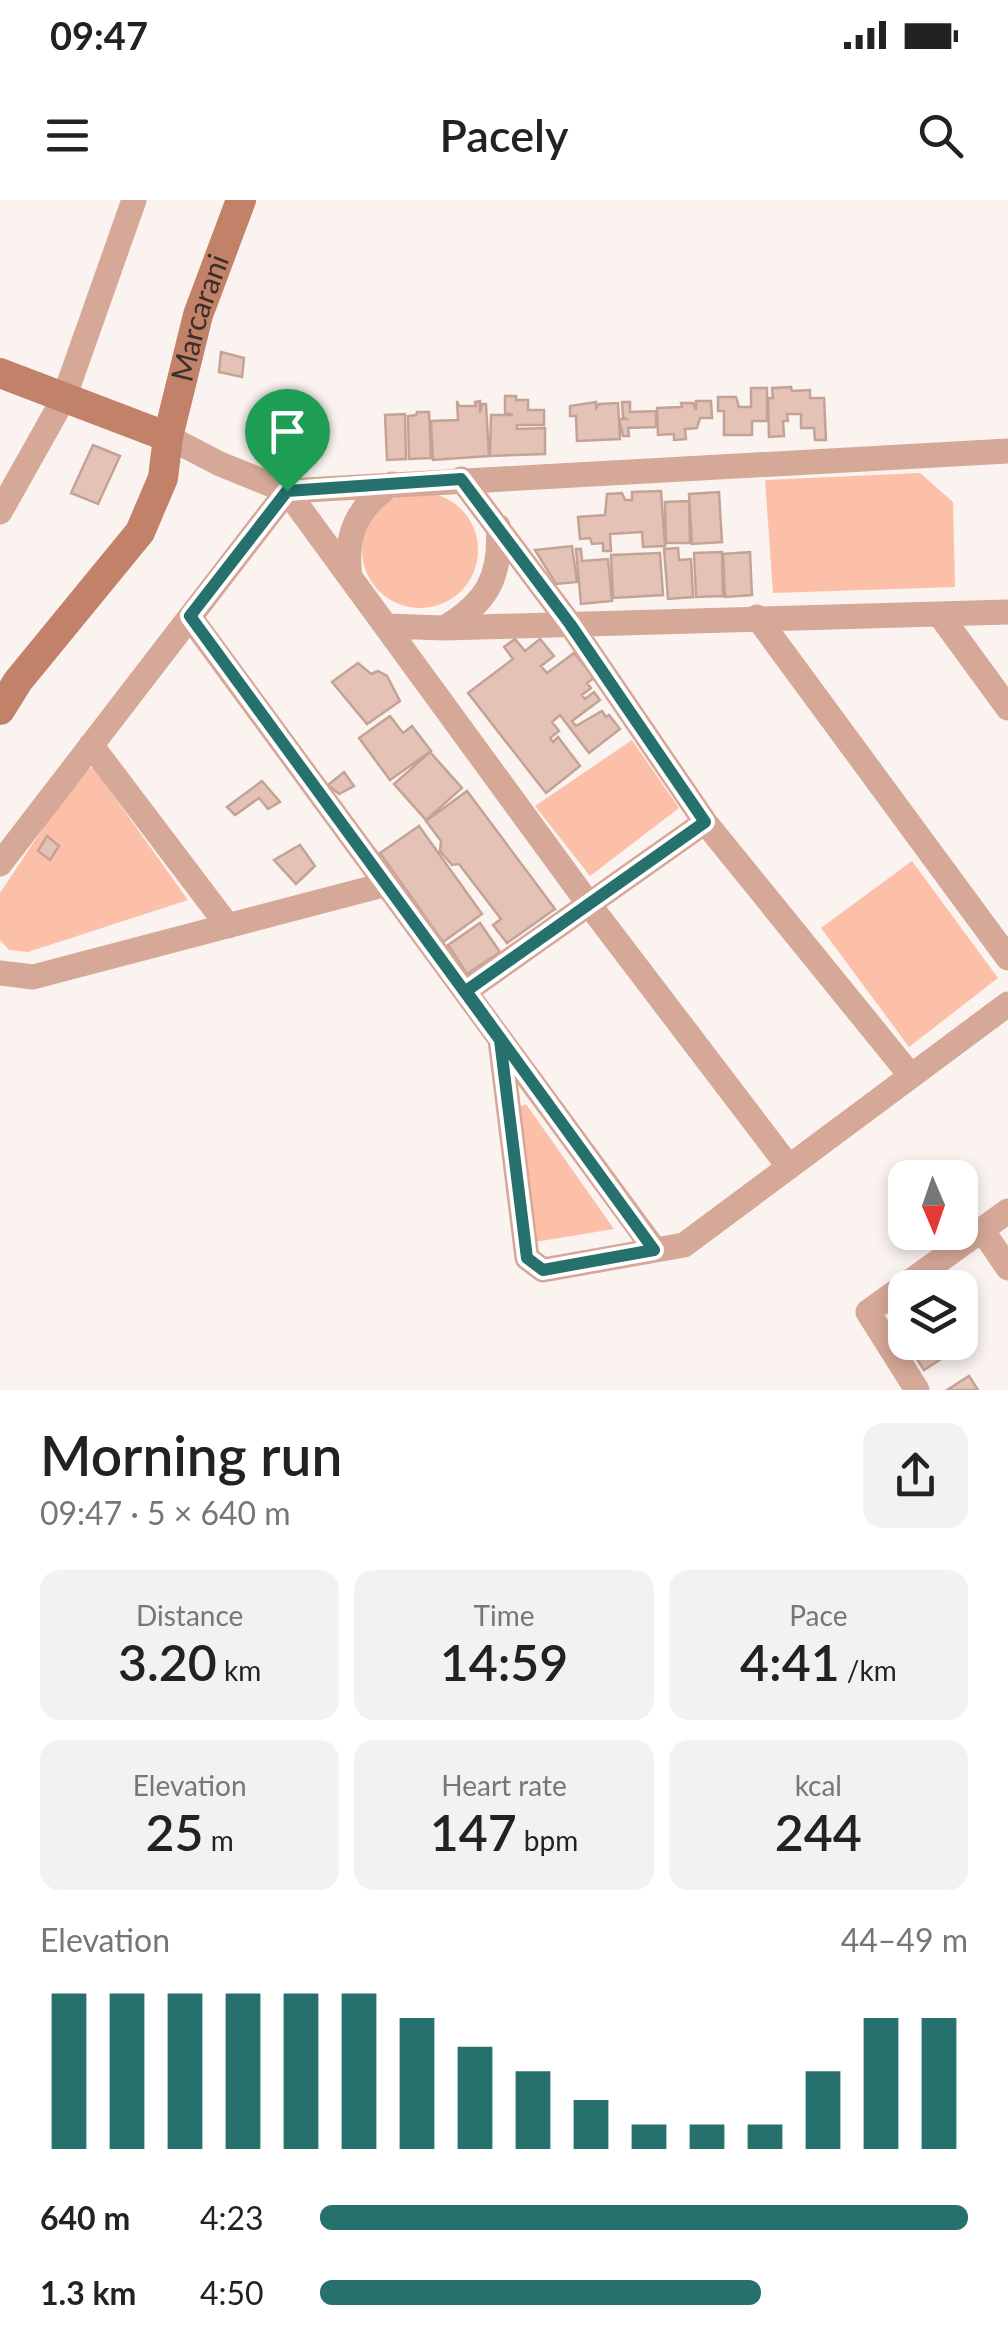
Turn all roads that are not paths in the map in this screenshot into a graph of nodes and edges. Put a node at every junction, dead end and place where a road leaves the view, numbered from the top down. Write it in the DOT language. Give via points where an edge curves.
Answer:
graph roads {
  1 [pos="134,200"];
  2 [pos="241,200"];
  3 [pos="0,373"];
  4 [pos="64,398"];
  5 [pos="168,437"];
  6 [pos="1008,451"];
  7 [pos="461,479"];
  8 [pos="392,484"];
  9 [pos="287,491"];
  10 [pos="0,512"];
  11 [pos="498,526"];
  12 [pos="350,578"];
  13 [pos="1008,612"];
  14 [pos="940,615"];
  15 [pos="190,616"];
  16 [pos="757,617"];
  17 [pos="570,624"];
  18 [pos="387,626"];
  19 [pos="444,628"];
  20 [pos="1008,708"];
  21 [pos="0,710"];
  22 [pos="92,745"];
  23 [pos="705,822"];
  24 [pos="0,864"];
  25 [pos="387,884"];
  26 [pos="588,903"];
  27 [pos="228,926"];
  28 [pos="1008,958"];
  29 [pos="0,973"];
  30 [pos="466,991"];
  31 [pos="1008,1004"];
  32 [pos="500,1040"];
  33 [pos="911,1076"];
  34 [pos="789,1167"];
  35 [pos="1008,1211"];
  36 [pos="982,1230"];
  37 [pos="654,1250"];
  38 [pos="1008,1268"];
  39 [pos="917,1390"];
  1 -- 4 [label="street"];
  2 -- 5 [label="main road, Marcarani" via="198,315"];
  3 -- 4 [label="main road"];
  4 -- 5 [label="main road"];
  4 -- 10 [label="street"];
  5 -- 9 [label="street"];
  5 -- 21 [label="main road, Marcarani" via="163,478 140,532"];
  6 -- 7 [label="street"];
  7 -- 8 [label="street"];
  7 -- 11 [label="street"];
  8 -- 9 [label="street"];
  8 -- 12 [label="street" via="374,496 350,534"];
  9 -- 12 [label="street"];
  9 -- 15 [label="street"];
  11 -- 17 [label="street"];
  11 -- 19 [label="street" via="495,575 483,598"];
  12 -- 18 [label="street"];
  13 -- 14 [label="street"];
  14 -- 16 [label="street"];
  14 -- 20 [label="street"];
  15 -- 22 [label="street"];
  15 -- 25 [label="street"];
  16 -- 17 [label="street"];
  16 -- 28 [label="street"];
  17 -- 19 [label="street"];
  17 -- 23 [label="street"];
  18 -- 19 [label="street"];
  18 -- 26 [label="street"];
  22 -- 24 [label="street"];
  22 -- 27 [label="street"];
  23 -- 26 [label="street"];
  23 -- 33 [label="street"];
  25 -- 27 [label="street"];
  25 -- 30 [label="street"];
  26 -- 30 [label="street"];
  26 -- 34 [label="street"];
  27 -- 29 [label="street" via="32,977"];
  30 -- 32 [label="street"];
  31 -- 33 [label="street"];
  32 -- 37 [label="street"];
  32 -- 37 [label="street" via="527,1258 543,1270"];
  33 -- 34 [label="street"];
  34 -- 37 [label="street" via="684,1245"];
  35 -- 36 [label="street"];
  36 -- 38 [label="street"];
  36 -- 39 [label="street" via="868,1312"];
}
